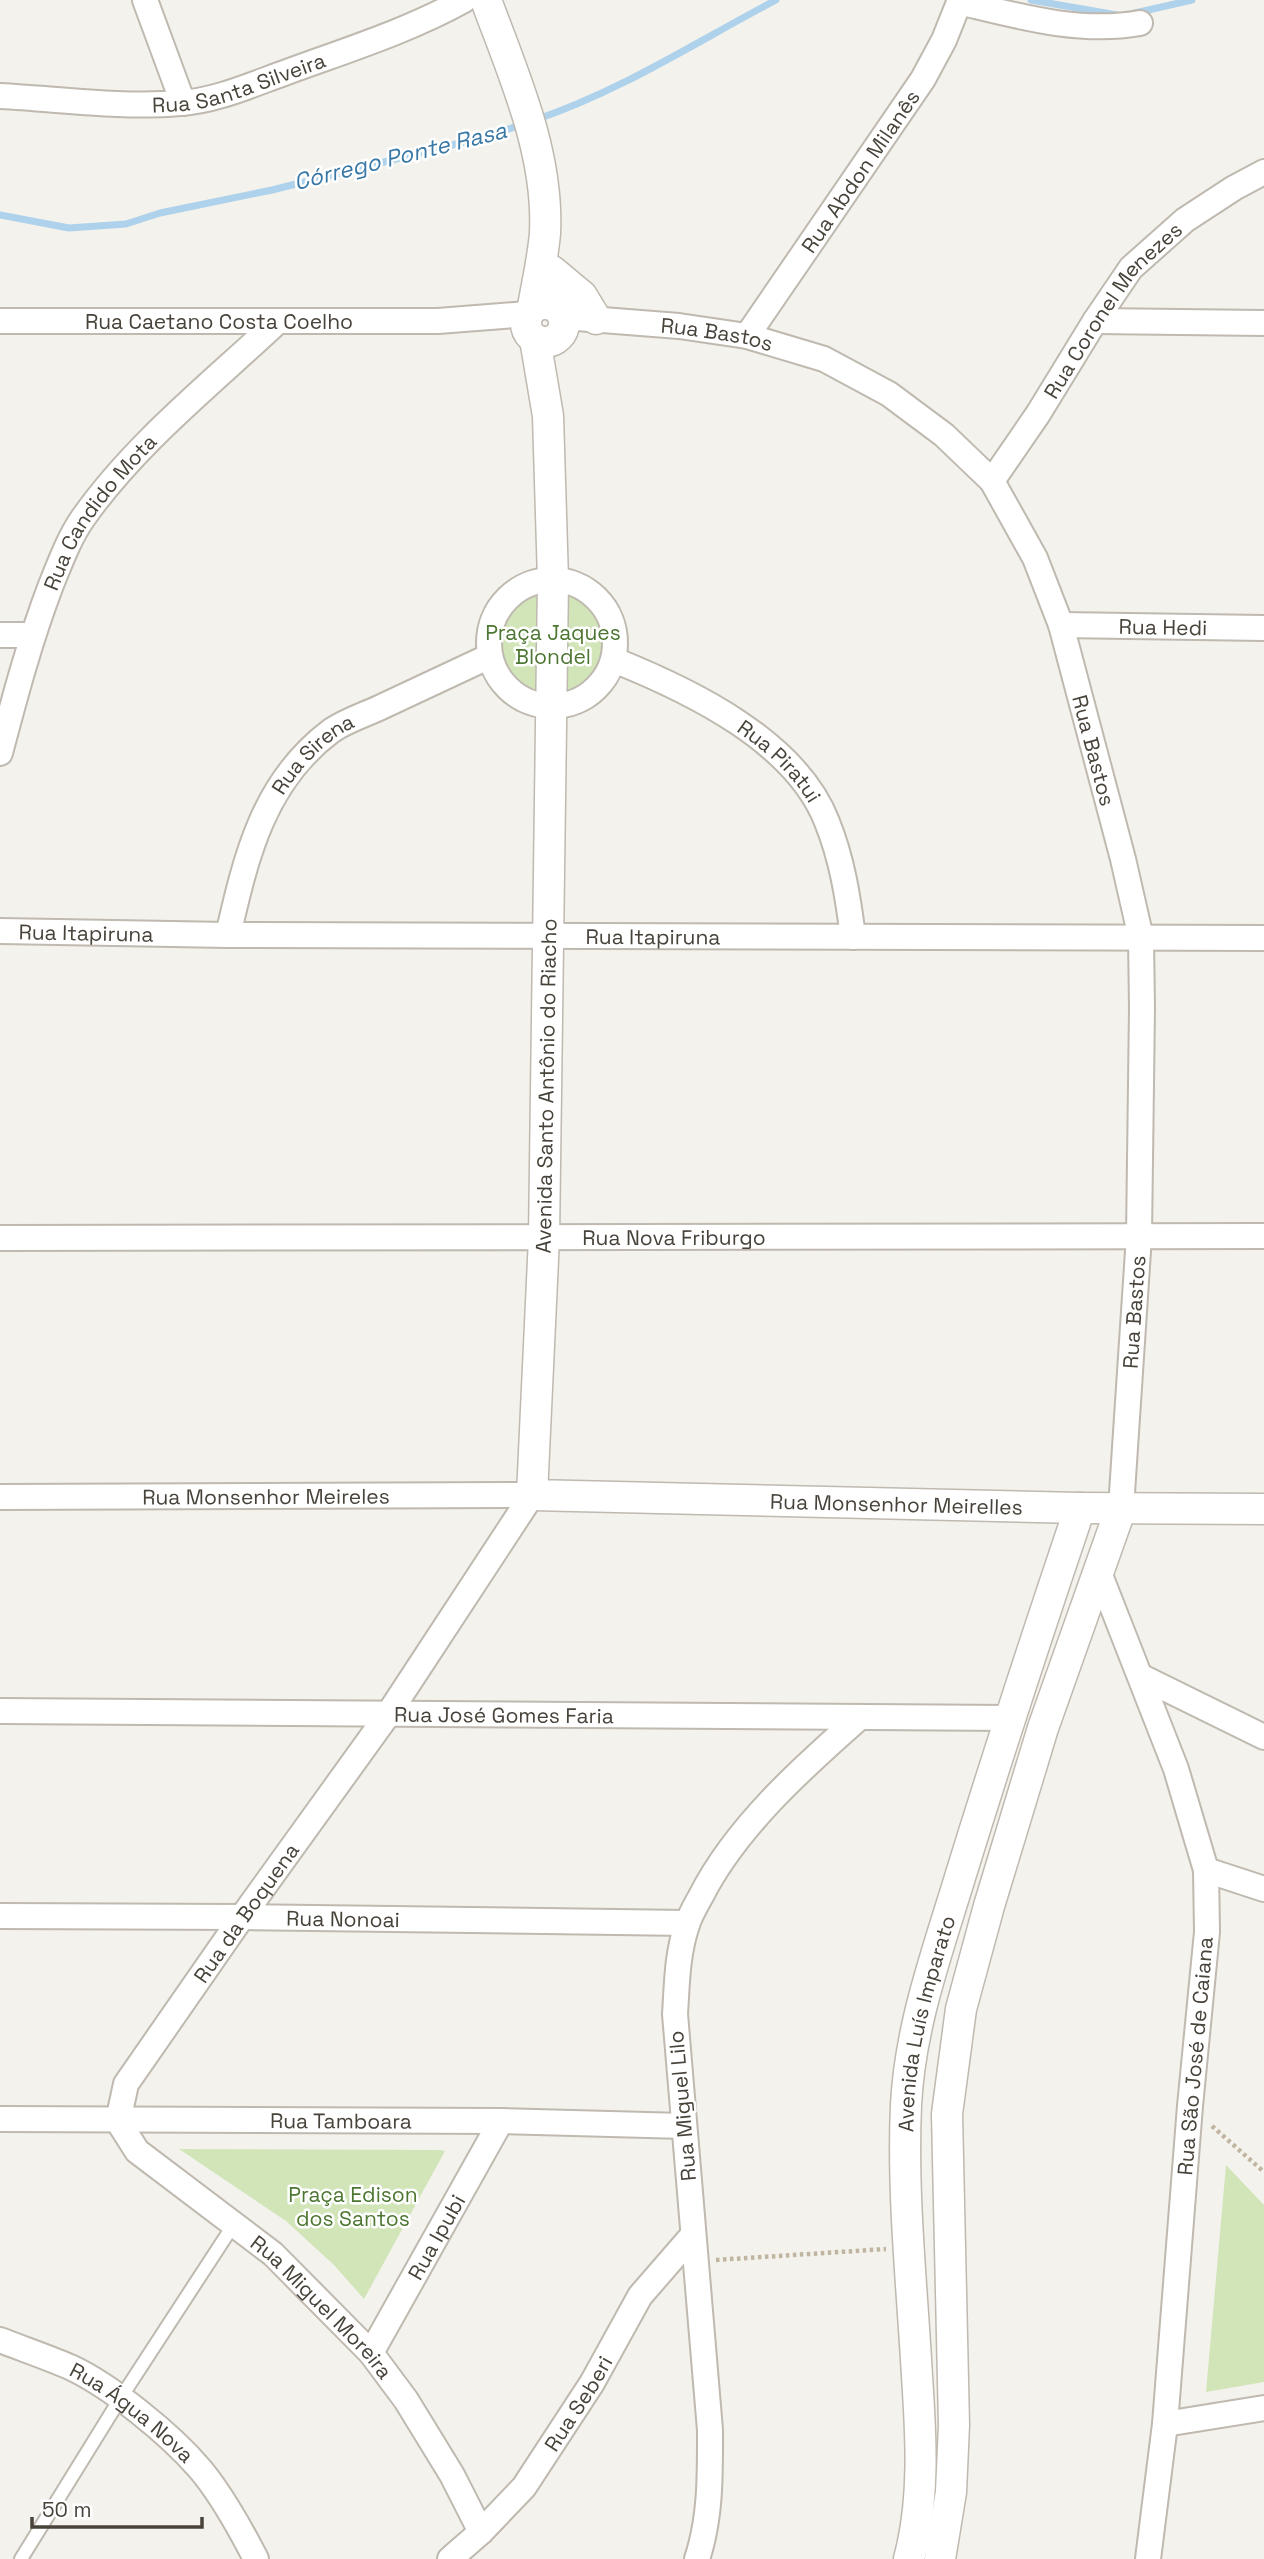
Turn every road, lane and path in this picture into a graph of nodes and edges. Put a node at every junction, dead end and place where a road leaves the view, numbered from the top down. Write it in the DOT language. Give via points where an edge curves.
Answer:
graph roads {
  1 [pos="145,0"];
  2 [pos="464,0"];
  3 [pos="486,0"];
  4 [pos="960,1"];
  5 [pos="1140,23"];
  6 [pos="0,96"];
  7 [pos="183,103"];
  8 [pos="1264,172"];
  9 [pos="545,234"];
  10 [pos="552,271"];
  11 [pos="596,319"];
  12 [pos="0,321"];
  13 [pos="1095,321"];
  14 [pos="277,322"];
  15 [pos="1264,323"];
  16 [pos="540,327"];
  17 [pos="747,336"];
  18 [pos="992,481"];
  19 [pos="553,580"];
  20 [pos="1061,625"];
  21 [pos="1264,628"];
  22 [pos="0,635"];
  23 [pos="32,635"];
  24 [pos="490,656"];
  25 [pos="614,660"];
  26 [pos="551,707"];
  27 [pos="0,753"];
  28 [pos="0,932"];
  29 [pos="228,935"];
  30 [pos="549,936"];
  31 [pos="853,937"];
  32 [pos="1141,938"];
  33 [pos="1264,938"];
  34 [pos="1139,1236"];
  35 [pos="1264,1236"];
  36 [pos="0,1238"];
  37 [pos="544,1238"];
  38 [pos="531,1495"];
  39 [pos="0,1497"];
  40 [pos="1080,1508"];
  41 [pos="1121,1508"];
  42 [pos="1264,1509"];
  43 [pos="1098,1570"];
  44 [pos="1142,1677"];
  45 [pos="0,1712"];
  46 [pos="389,1713"];
  47 [pos="860,1717"];
  48 [pos="1009,1718"];
  49 [pos="1264,1737"];
  50 [pos="1206,1870"];
  51 [pos="1264,1889"];
  52 [pos="0,1916"];
  53 [pos="242,1917"];
  54 [pos="687,1923"];
  55 [pos="1190,2106"];
  56 [pos="0,2119"];
  57 [pos="118,2121"];
  58 [pos="500,2121"];
  59 [pos="684,2126"];
  60 [pos="1264,2172"];
  61 [pos="234,2224"];
  62 [pos="692,2236"];
  63 [pos="908,2248"];
  64 [pos="695,2261"];
  65 [pos="0,2340"];
  66 [pos="371,2353"];
  67 [pos="120,2399"];
  68 [pos="1264,2408"];
  69 [pos="1165,2424"];
  70 [pos="481,2532"];
  71 [pos="21,2559"];
  72 [pos="256,2559"];
  73 [pos="450,2559"];
  74 [pos="697,2559"];
  75 [pos="909,2559"];
  76 [pos="940,2559"];
  77 [pos="1149,2559"];
  1 -- 7 [label="street"];
  2 -- 7 [label="street, Rua Santa Silveira" via="384,37"];
  3 -- 9 [label="street, Avenida Santo Antônio do Riacho" via="540,160"];
  4 -- 5 [label="street" via="1026,18 1089,27"];
  4 -- 17 [label="street, Rua Abdon Milanês" via="923,79"];
  6 -- 7 [label="street, Rua Santa Silveira"];
  8 -- 13 [label="street, Rua Coronel Menezes" via="1185,220 1131,268"];
  9 -- 10 [label="street, Avenida Santo Antônio do Riacho"];
  9 -- 16 [label="street, Avenida Santo Antônio do Riacho"];
  10 -- 11 [label="street" via="582,296"];
  10 -- 16 [label="street, Avenida Santo Antônio do Riacho"];
  11 -- 16 [label="street, Rua Bastos"];
  11 -- 17 [label="street, Rua Bastos"];
  12 -- 14 [label="street, Rua Caetano Costa Coelho"];
  13 -- 15 [label="street"];
  13 -- 18 [label="street, Rua Coronel Menezes"];
  14 -- 16 [label="street, Rua Caetano Costa Coelho" via="438,321"];
  14 -- 23 [label="street, Rua Candido Mota" via="157,434 89,511 60,563"];
  16 -- 19 [label="street, Avenida Santo Antônio do Riacho"];
  17 -- 18 [label="street, Rua Bastos" via="824,359 889,394 944,435"];
  18 -- 20 [label="street, Rua Bastos" via="1035,558"];
  19 -- 24 [label="street" via="517,590 503,603 489,637"];
  19 -- 25 [label="street" via="572,583 603,605 616,640"];
  19 -- 26 [label="street, Avenida Santo Antônio do Riacho"];
  20 -- 21 [label="street, Rua Hedi"];
  20 -- 32 [label="street, Rua Bastos"];
  22 -- 23 [label="street"];
  23 -- 27 [label="street, Rua Candido Mota"];
  24 -- 26 [label="street" via="505,686 534,704"];
  24 -- 29 [label="street, Rua Sirena" via="334,729 309,750 286,775 265,812 244,864"];
  25 -- 26 [label="street" via="591,694 572,704"];
  25 -- 31 [label="street, Rua Piratui" via="712,706 799,775 826,819 845,877"];
  26 -- 30 [label="street, Avenida Santo Antônio do Riacho"];
  28 -- 29 [label="street, Rua Itapiruna"];
  29 -- 30 [label="street, Rua Itapiruna"];
  30 -- 31 [label="street, Rua Itapiruna"];
  30 -- 37 [label="street, Avenida Santo Antônio do Riacho"];
  31 -- 32 [label="street, Rua Itapiruna"];
  32 -- 33 [label="street, Rua Itapiruna"];
  32 -- 34 [label="street, Rua Bastos"];
  34 -- 35 [label="street, Rua Nova Friburgo"];
  34 -- 37 [label="street, Rua Nova Friburgo"];
  34 -- 41 [label="street, Rua Bastos"];
  36 -- 37 [label="street, Rua Nova Friburgo"];
  37 -- 38 [label="street, Avenida Santo Antônio do Riacho"];
  38 -- 39 [label="street, Rua Monsenhor Meireles"];
  38 -- 40 [label="street, Rua Monsenhor Meirelles"];
  38 -- 46 [label="street"];
  40 -- 41 [label="street, Rua Monsenhor Meirelles"];
  40 -- 48 [label="street, Avenida Luís Imparato"];
  41 -- 42 [label="street, Rua Monsenhor Meirelles"];
  41 -- 43 [label="street, Avenida Luís Imparato"];
  43 -- 44 [label="street, Rua São José de Caiana"];
  43 -- 76 [label="street, Avenida Luís Imparato" via="1044,1728 961,2009 947,2114 954,2425 951,2492"];
  44 -- 49 [label="street"];
  44 -- 50 [label="street, Rua São José de Caiana"];
  45 -- 46 [label="street, Rua José Gomes Faria"];
  46 -- 47 [label="street, Rua José Gomes Faria"];
  46 -- 53 [label="street, Rua da Boquena"];
  47 -- 48 [label="street, Rua José Gomes Faria"];
  47 -- 54 [label="street, Rua Miguel Lilo" via="809,1762 748,1829 713,1873"];
  48 -- 63 [label="street, Avenida Luís Imparato" via="923,1995 906,2103"];
  50 -- 51 [label="street"];
  50 -- 55 [label="street, Rua São José de Caiana" via="1207,1932"];
  52 -- 53 [label="street, Rua Nonoai"];
  53 -- 54 [label="street, Rua Nonoai"];
  53 -- 57 [label="street, Rua da Boquena" via="125,2084"];
  54 -- 59 [label="street, Rua Miguel Lilo" via="678,1964 675,2014"];
  55 -- 60 [label="path"];
  55 -- 69 [label="street, Rua São José de Caiana"];
  56 -- 57 [label="street, Rua Tamboara"];
  57 -- 58 [label="street, Rua Tamboara"];
  57 -- 61 [label="street, Rua Miguel Moreira" via="137,2151"];
  58 -- 59 [label="street, Rua Tamboara"];
  58 -- 66 [label="street, Rua Ipubi"];
  59 -- 62 [label="street, Rua Miguel Lilo"];
  61 -- 66 [label="street, Rua Miguel Moreira" via="273,2255"];
  61 -- 67 [label="lane"];
  62 -- 64 [label="street, Rua Miguel Lilo"];
  62 -- 70 [label="street, Rua Seberi" via="640,2296 547,2455"];
  63 -- 64 [label="path"];
  63 -- 75 [label="street, Avenida Luís Imparato" via="922,2448"];
  64 -- 74 [label="street, Rua Miguel Lilo" via="710,2430 710,2492"];
  65 -- 67 [label="street, Rua Água Nova" via="72,2368"];
  66 -- 70 [label="street, Rua Miguel Moreira" via="406,2400"];
  67 -- 71 [label="lane"];
  67 -- 72 [label="street, Rua Água Nova" via="200,2469"];
  68 -- 69 [label="street"];
  69 -- 77 [label="street, Rua São José de Caiana"];
  70 -- 73 [label="street, Rua Seberi"];
}
